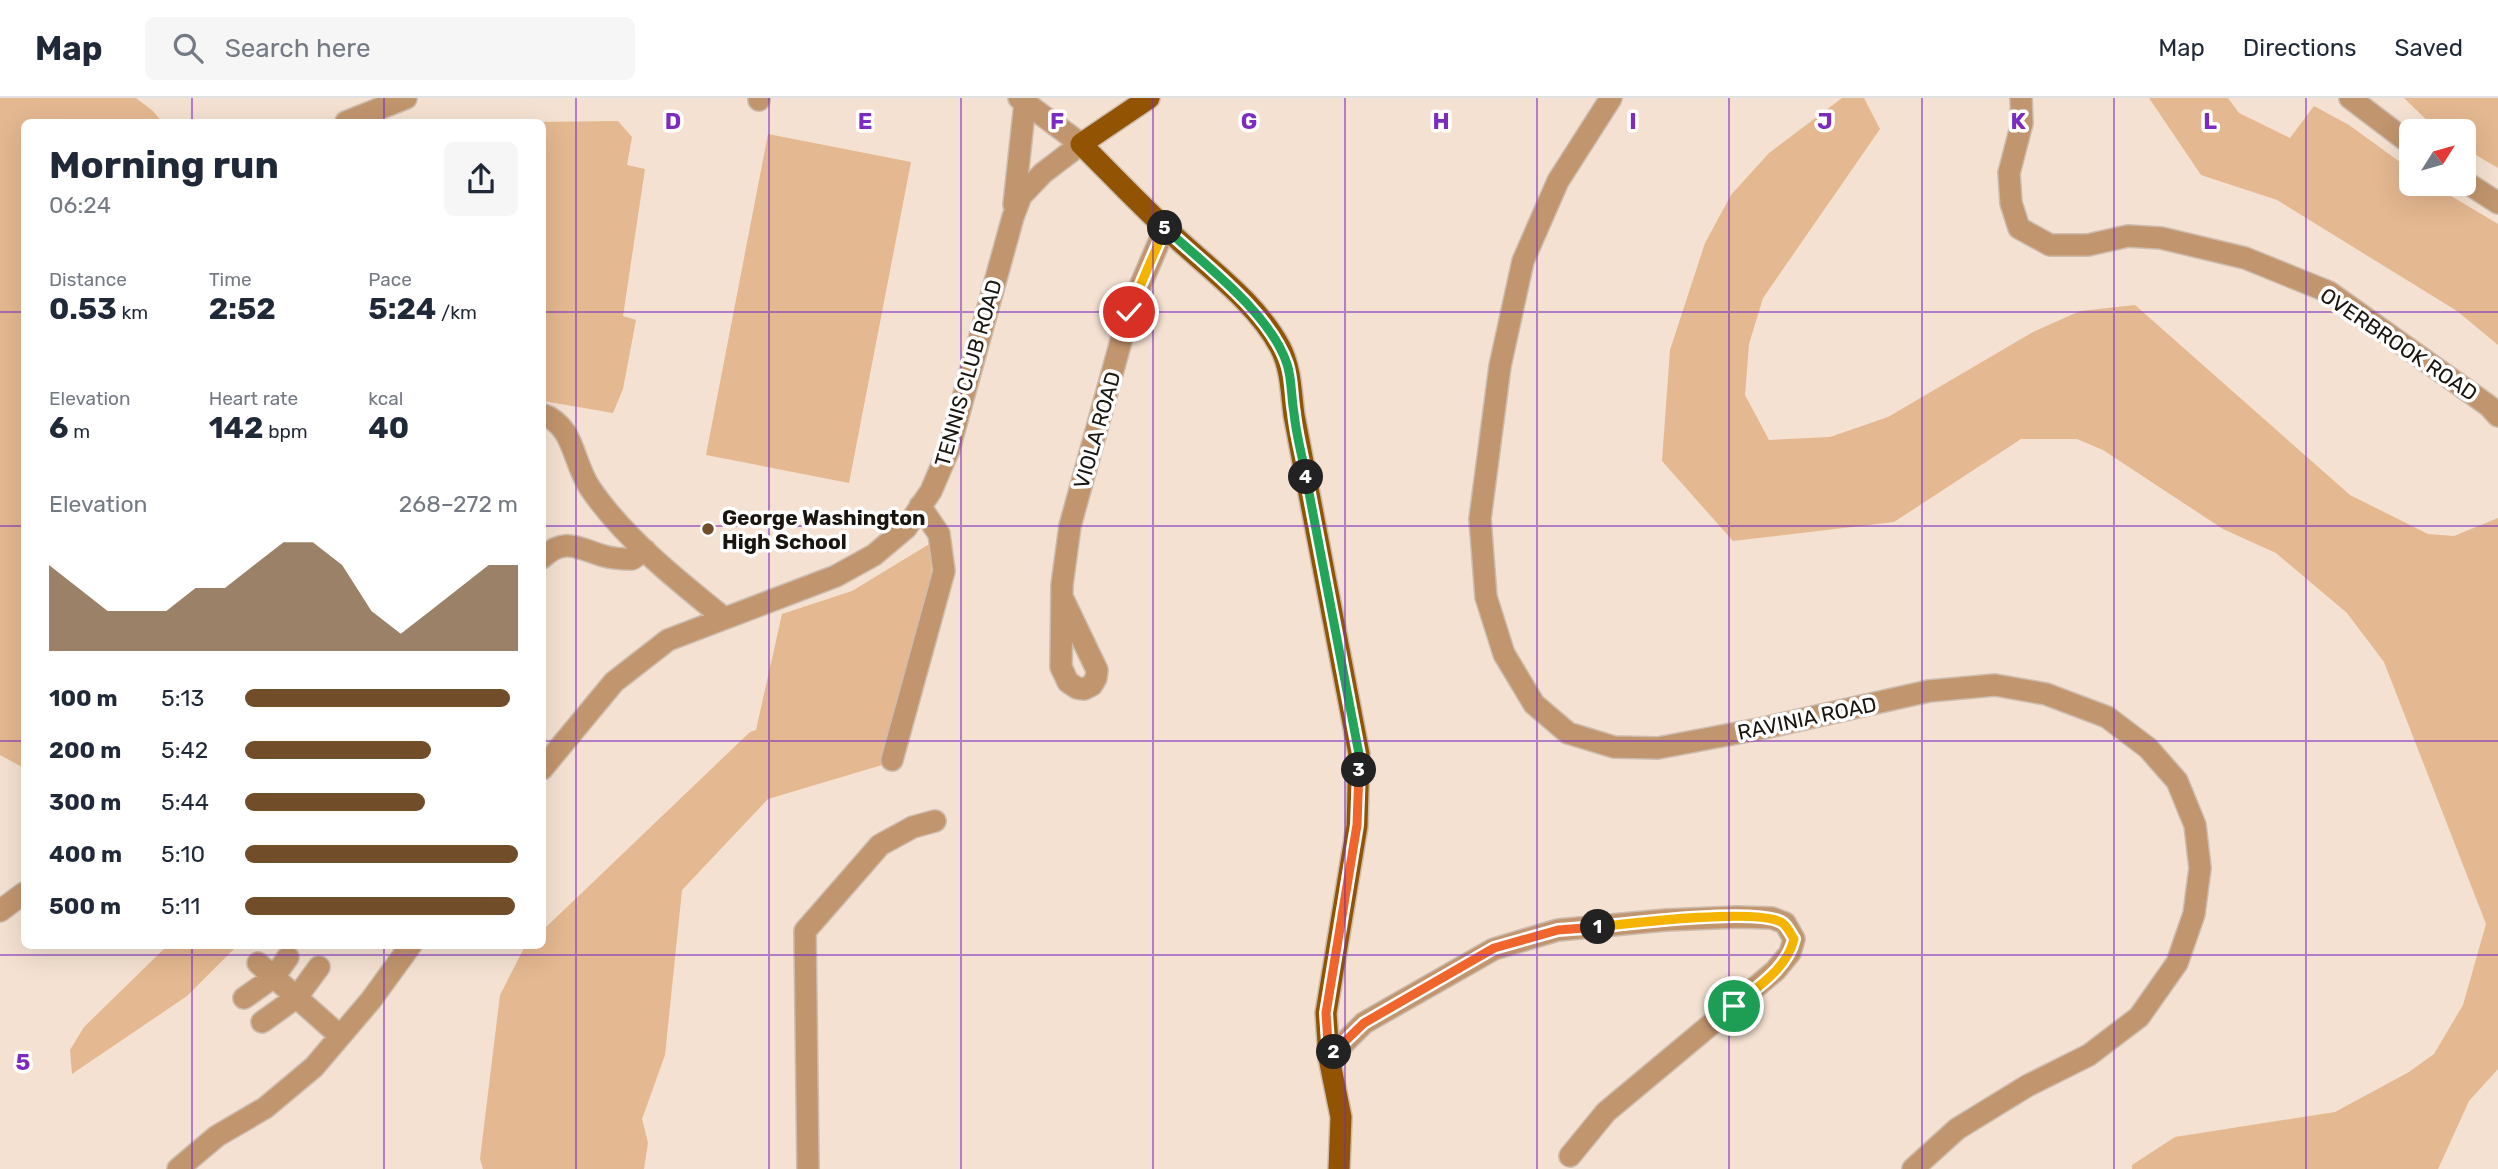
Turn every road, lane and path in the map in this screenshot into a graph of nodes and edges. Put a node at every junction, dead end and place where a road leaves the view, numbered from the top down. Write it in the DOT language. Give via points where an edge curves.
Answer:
graph roads {
  1 [pos="406,98"];
  2 [pos="1149,98"];
  3 [pos="1611,98"];
  4 [pos="2021,98"];
  5 [pos="2350,98"];
  6 [pos="1022,100"];
  7 [pos="354,119"];
  8 [pos="2399,135"];
  9 [pos="1081,145"];
  10 [pos="2476,189"];
  11 [pos="2498,203"];
  12 [pos="1013,217"];
  13 [pos="1165,228"];
  14 [pos="546,415"];
  15 [pos="2498,416"];
  16 [pos="920,506"];
  17 [pos="645,550"];
  18 [pos="546,554"];
  19 [pos="1062,597"];
  20 [pos="724,618"];
  21 [pos="892,760"];
  22 [pos="546,764"];
  23 [pos="935,821"];
  24 [pos="21,894"];
  25 [pos="0,911"];
  26 [pos="408,949"];
  27 [pos="288,957"];
  28 [pos="319,967"];
  29 [pos="266,970"];
  30 [pos="297,997"];
  31 [pos="244,998"];
  32 [pos="262,1022"];
  33 [pos="340,1036"];
  34 [pos="1329,1058"];
  35 [pos="1570,1156"];
  36 [pos="178,1169"];
  37 [pos="808,1169"];
  38 [pos="1339,1169"];
  39 [pos="1913,1169"];
  1 -- 7 [label="street"];
  2 -- 9 [label="main road"];
  3 -- 39 [label="street, RAVINIA ROAD" via="1558,181 1523,261 1500,366 1480,519 1486,597 1504,654 1534,705 1568,733 1614,747 1658,748 1929,691 1995,685 2046,694 2107,717 2148,748 2177,781 2195,825 2200,868 2194,914 2178,963 2139,1017 2089,1055 1957,1129"];
  4 -- 15 [label="street, OVERBROOK ROAD" via="2022,123 2009,173 2011,203 2020,228 2050,244 2088,244 2127,236 2161,238 2245,258 2329,292"];
  5 -- 8 [label="street"];
  6 -- 9 [label="street"];
  6 -- 12 [label="street, TENNIS CLUB ROAD"];
  9 -- 12 [label="street, TENNIS CLUB ROAD" via="1028,188"];
  9 -- 13 [label="main road"];
  10 -- 11 [label="street"];
  12 -- 16 [label="street, TENNIS CLUB ROAD" via="949,449"];
  13 -- 19 [label="street, VIOLA ROAD" via="1129,312 1070,526"];
  13 -- 34 [label="main road" via="1247,304 1270,332 1288,367 1359,754 1357,825 1326,1013"];
  14 -- 17 [label="street" via="556,419 569,437 588,485 601,503"];
  16 -- 20 [label="street, TENNIS CLUB ROAD" via="906,528 874,555 836,576"];
  16 -- 21 [label="street" via="939,534 944,571"];
  17 -- 18 [label="street" via="632,559 563,545"];
  17 -- 20 [label="street"];
  20 -- 22 [label="street, TENNIS CLUB ROAD" via="668,640 614,682"];
  23 -- 37 [label="street" via="880,845 805,930"];
  24 -- 25 [label="street"];
  26 -- 33 [label="street"];
  27 -- 29 [label="street"];
  28 -- 30 [label="street"];
  29 -- 30 [label="street"];
  29 -- 31 [label="street"];
  30 -- 32 [label="street"];
  30 -- 33 [label="street"];
  33 -- 36 [label="street" via="314,1067 265,1108 217,1136"];
  34 -- 35 [label="street" via="1364,1023 1494,948 1558,930 1666,920 1737,917 1785,923 1794,939 1790,953 1775,971 1606,1112"];
  34 -- 38 [label="main road" via="1341,1117"];
}
